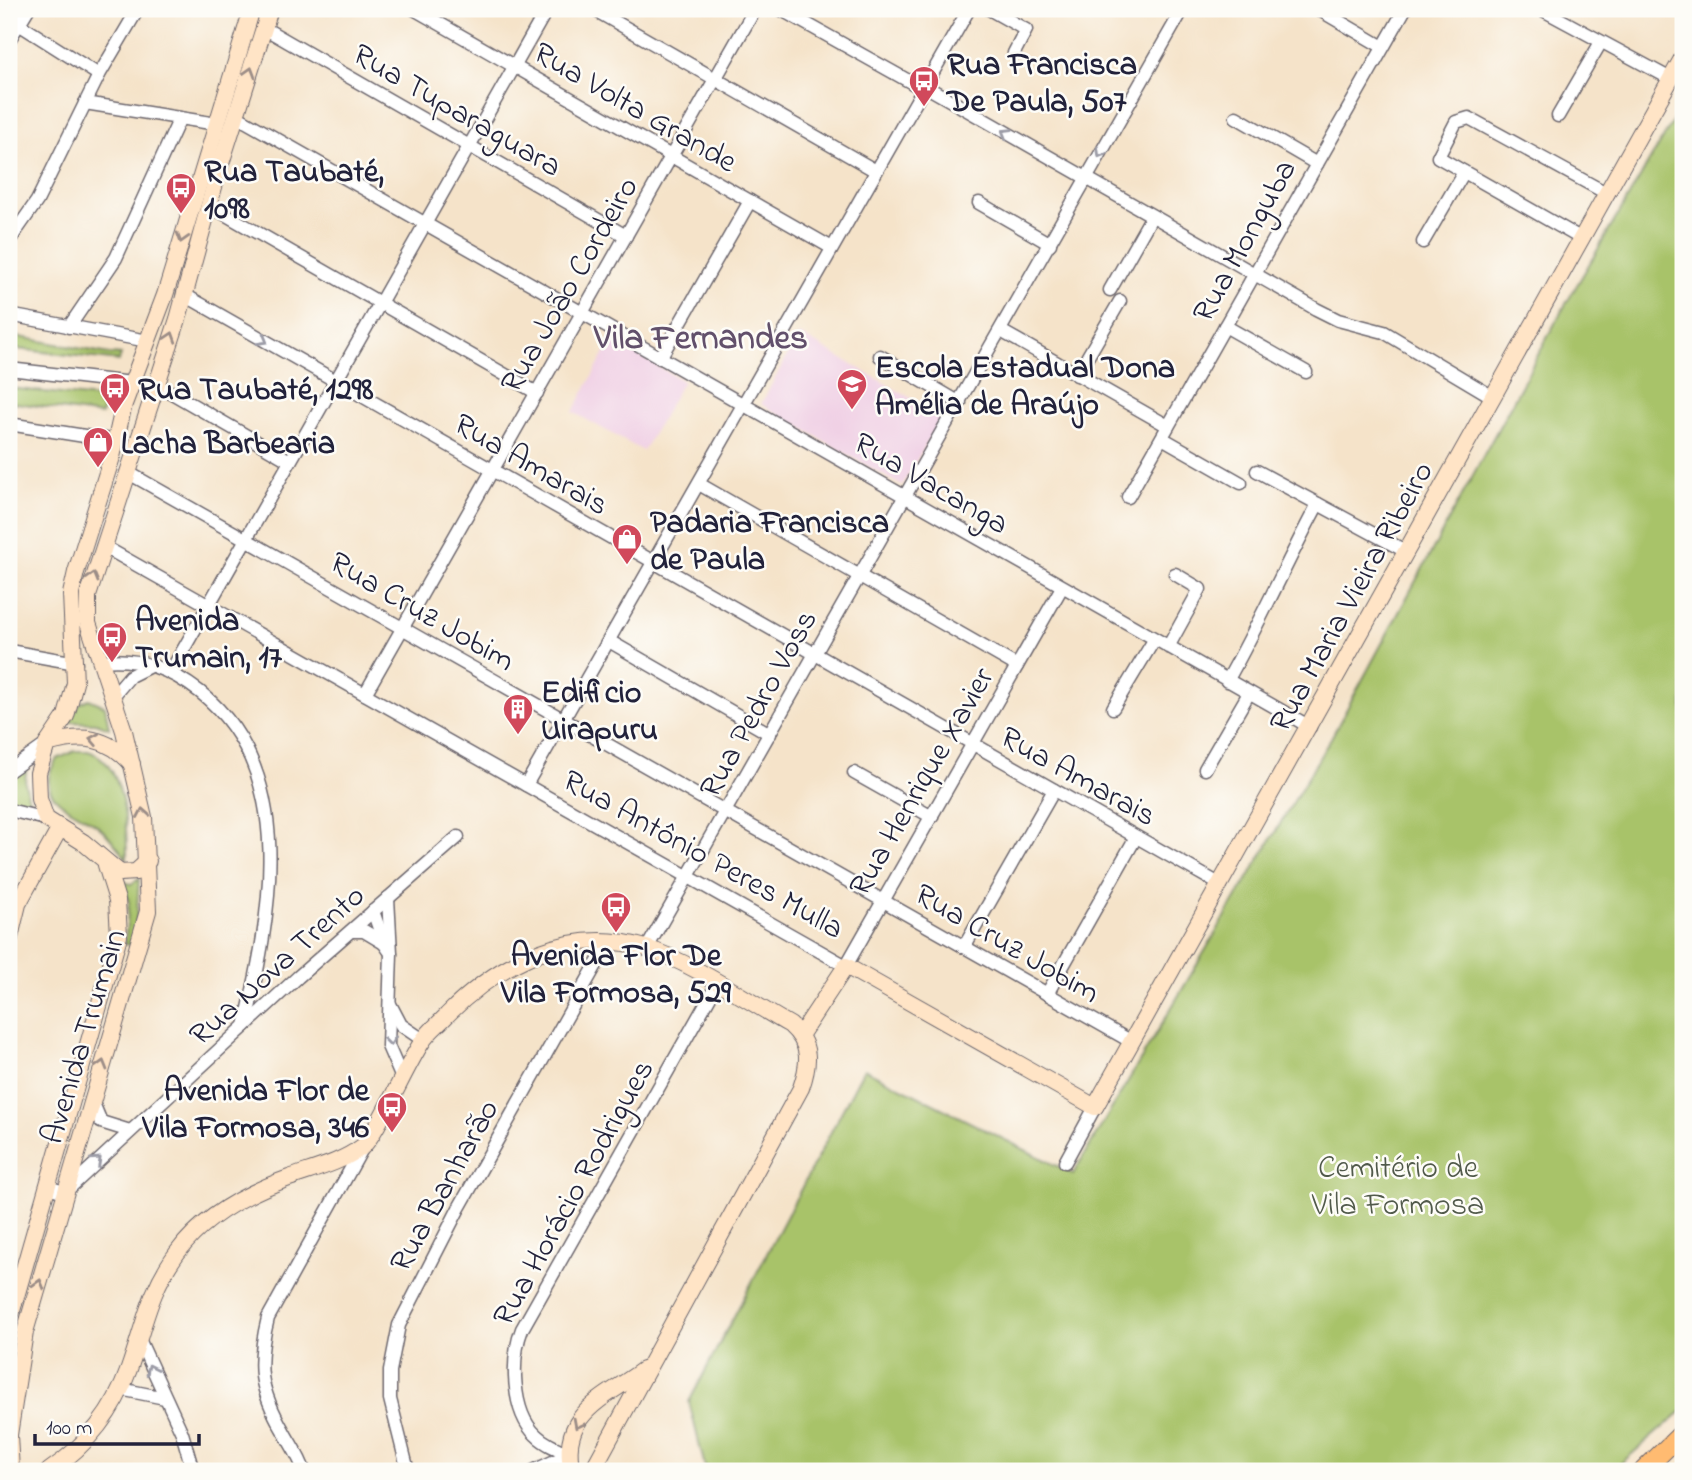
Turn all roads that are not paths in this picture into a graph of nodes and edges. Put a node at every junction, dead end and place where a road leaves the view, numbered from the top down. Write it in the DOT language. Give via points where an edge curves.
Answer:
graph roads {
  1 [pos="28,9"];
  2 [pos="138,9"];
  3 [pos="252,9"];
  4 [pos="270,9"];
  5 [pos="414,9"];
  6 [pos="547,9"];
  7 [pos="593,9"];
  8 [pos="755,9"];
  9 [pos="780,9"];
  10 [pos="969,9"];
  11 [pos="989,9"];
  12 [pos="1183,9"];
  13 [pos="1318,9"];
  14 [pos="1405,9"];
  15 [pos="1544,9"];
  16 [pos="14,21"];
  17 [pos="264,28"];
  18 [pos="9,40"];
  19 [pos="1601,42"];
  20 [pos="1383,47"];
  21 [pos="1014,53"];
  22 [pos="1683,57"];
  23 [pos="514,66"];
  24 [pos="99,75"];
  25 [pos="715,79"];
  26 [pos="1671,79"];
  27 [pos="924,88"];
  28 [pos="85,103"];
  29 [pos="236,116"];
  30 [pos="1558,116"];
  31 [pos="1236,117"];
  32 [pos="180,118"];
  33 [pos="216,124"];
  34 [pos="470,145"];
  35 [pos="671,156"];
  36 [pos="1317,164"];
  37 [pos="876,172"];
  38 [pos="1464,172"];
  39 [pos="1086,179"];
  40 [pos="1608,194"];
  41 [pos="750,201"];
  42 [pos="979,203"];
  43 [pos="209,205"];
  44 [pos="1152,216"];
  45 [pos="425,224"];
  46 [pos="626,236"];
  47 [pos="1582,239"];
  48 [pos="9,241"];
  49 [pos="1423,242"];
  50 [pos="1050,244"];
  51 [pos="832,248"];
  52 [pos="1254,275"];
  53 [pos="1110,290"];
  54 [pos="183,294"];
  55 [pos="1120,301"];
  56 [pos="380,303"];
  57 [pos="582,313"];
  58 [pos="9,315"];
  59 [pos="1225,326"];
  60 [pos="69,327"];
  61 [pos="1001,331"];
  62 [pos="148,341"];
  63 [pos="880,356"];
  64 [pos="660,358"];
  65 [pos="9,369"];
  66 [pos="1306,372"];
  67 [pos="1077,374"];
  68 [pos="335,381"];
  69 [pos="131,383"];
  70 [pos="156,388"];
  71 [pos="537,393"];
  72 [pos="1493,397"];
  73 [pos="960,403"];
  74 [pos="743,404"];
  75 [pos="9,424"];
  76 [pos="1165,432"];
  77 [pos="116,441"];
  78 [pos="290,461"];
  79 [pos="492,471"];
  80 [pos="1257,471"];
  81 [pos="127,472"];
  82 [pos="1241,483"];
  83 [pos="699,484"];
  84 [pos="1128,497"];
  85 [pos="906,498"];
  86 [pos="1318,505"];
  87 [pos="246,539"];
  88 [pos="103,546"];
  89 [pos="1407,552"];
  90 [pos="654,563"];
  91 [pos="1175,574"];
  92 [pos="860,575"];
  93 [pos="1062,587"];
  94 [pos="208,606"];
  95 [pos="402,629"];
  96 [pos="1154,640"];
  97 [pos="609,641"];
  98 [pos="1168,647"];
  99 [pos="9,651"];
  100 [pos="814,654"];
  101 [pos="102,661"];
  102 [pos="76,663"];
  103 [pos="152,665"];
  104 [pos="1017,666"];
  105 [pos="170,673"];
  106 [pos="1227,681"];
  107 [pos="75,683"];
  108 [pos="1249,693"];
  109 [pos="365,694"];
  110 [pos="113,696"];
  111 [pos="1113,708"];
  112 [pos="564,720"];
  113 [pos="1310,727"];
  114 [pos="769,734"];
  115 [pos="47,744"];
  116 [pos="973,745"];
  117 [pos="132,765"];
  118 [pos="1205,769"];
  119 [pos="9,771"];
  120 [pos="854,773"];
  121 [pos="526,785"];
  122 [pos="1054,790"];
  123 [pos="9,810"];
  124 [pos="726,812"];
  125 [pos="932,817"];
  126 [pos="46,819"];
  127 [pos="60,828"];
  128 [pos="458,837"];
  129 [pos="1136,837"];
  130 [pos="148,862"];
  131 [pos="106,865"];
  132 [pos="688,878"];
  133 [pos="1221,885"];
  134 [pos="388,898"];
  135 [pos="884,902"];
  136 [pos="373,911"];
  137 [pos="351,931"];
  138 [pos="9,941"];
  139 [pos="609,942"];
  140 [pos="964,947"];
  141 [pos="388,948"];
  142 [pos="647,948"];
  143 [pos="846,965"];
  144 [pos="717,984"];
  145 [pos="1047,994"];
  146 [pos="390,1004"];
  147 [pos="245,1026"];
  148 [pos="801,1034"];
  149 [pos="423,1040"];
  150 [pos="1132,1042"];
  151 [pos="401,1076"];
  152 [pos="92,1097"];
  153 [pos="1096,1108"];
  154 [pos="130,1131"];
  155 [pos="364,1145"];
  156 [pos="1065,1162"];
  157 [pos="47,1187"];
  158 [pos="65,1192"];
  159 [pos="9,1321"];
  160 [pos="139,1339"];
  161 [pos="648,1367"];
  162 [pos="120,1390"];
  163 [pos="165,1398"];
  164 [pos="597,1400"];
  165 [pos="612,1431"];
  166 [pos="1681,1439"];
  167 [pos="602,1451"];
  168 [pos="570,1454"];
  169 [pos="11,1471"];
  170 [pos="49,1471"];
  171 [pos="193,1471"];
  172 [pos="304,1471"];
  173 [pos="408,1471"];
  174 [pos="533,1471"];
  175 [pos="572,1471"];
  176 [pos="592,1471"];
  177 [pos="1643,1471"];
  1 -- 16 [label="street"];
  2 -- 24 [label="street"];
  3 -- 33 [label="street"];
  4 -- 17 [label="street, Avenida Trumain"];
  5 -- 23 [label="street, Rua Volta Grande"];
  6 -- 23 [label="street"];
  7 -- 25 [label="street"];
  8 -- 25 [label="street, Rua João Cordeiro"];
  9 -- 27 [label="street"];
  10 -- 27 [label="street"];
  11 -- 21 [label="street" via="1025,28 1026,35"];
  12 -- 39 [label="street, Rua Pedro Voss, one-way"];
  13 -- 20 [label="street"];
  14 -- 20 [label="street, Rua Monguba"];
  15 -- 19 [label="street"];
  16 -- 18 [label="street"];
  16 -- 24 [label="street"];
  29 -- 17 [label="street, Avenida Trumain, one-way"];
  17 -- 34 [label="street, Rua Tuparaguara"];
  19 -- 26 [label="street"];
  19 -- 30 [label="street"];
  20 -- 36 [label="street, Rua Monguba"];
  22 -- 26 [label="street, Rua Maria Vieira Ribeiro"];
  23 -- 34 [label="street"];
  23 -- 35 [label="street, Rua Volta Grande"];
  24 -- 28 [label="street"];
  25 -- 35 [label="street, Rua João Cordeiro"];
  25 -- 37 [label="street"];
  26 -- 40 [label="street, Rua Maria Vieira Ribeiro"];
  27 -- 37 [label="street"];
  39 -- 27 [label="street, one-way"];
  28 -- 32 [label="street"];
  28 -- 48 [label="street" via="37,201"];
  29 -- 43 [label="street, Avenida Trumain"];
  29 -- 45 [label="street, Rua Vacanga"];
  31 -- 36 [label="street"];
  32 -- 33 [label="street"];
  32 -- 60 [label="street" via="116,258"];
  33 -- 62 [label="street, one-way"];
  34 -- 45 [label="street"];
  34 -- 46 [label="street, Rua Tuparaguara"];
  35 -- 41 [label="street, Rua Volta Grande"];
  35 -- 46 [label="street, Rua João Cordeiro"];
  36 -- 52 [label="street, Rua Monguba"];
  37 -- 51 [label="street"];
  38 -- 40 [label="street" via="1438,157 1456,122 1469,118"];
  38 -- 47 [label="street"];
  38 -- 49 [label="street"];
  39 -- 44 [label="street"];
  39 -- 50 [label="street, Rua Pedro Voss"];
  40 -- 47 [label="street, Rua Maria Vieira Ribeiro"];
  41 -- 51 [label="street, Rua Volta Grande"];
  41 -- 64 [label="street"];
  42 -- 50 [label="street"];
  43 -- 54 [label="street, Avenida Trumain"];
  43 -- 56 [label="street"];
  44 -- 52 [label="street"];
  44 -- 53 [label="street"];
  45 -- 56 [label="street"];
  45 -- 57 [label="street, Rua Vacanga"];
  46 -- 57 [label="street, Rua João Cordeiro"];
  47 -- 72 [label="street, Rua Maria Vieira Ribeiro"];
  50 -- 61 [label="street, Rua Pedro Voss"];
  51 -- 74 [label="street"];
  52 -- 59 [label="street, Rua Monguba"];
  52 -- 72 [label="street" via="1338,320 1384,332"];
  54 -- 68 [label="street, Rua Amarais, one-way"];
  70 -- 54 [label="street, Avenida Trumain, one-way"];
  55 -- 67 [label="street"];
  56 -- 68 [label="street"];
  56 -- 71 [label="street"];
  57 -- 64 [label="street, Rua Vacanga"];
  57 -- 71 [label="street, Rua João Cordeiro"];
  58 -- 60 [label="street"];
  59 -- 66 [label="street"];
  59 -- 76 [label="street, Rua Monguba"];
  60 -- 62 [label="street"];
  61 -- 67 [label="street"];
  61 -- 73 [label="street, Rua Pedro Voss"];
  62 -- 69 [label="street"];
  63 -- 73 [label="street"];
  64 -- 74 [label="street, Rua Vacanga"];
  65 -- 69 [label="street"];
  67 -- 76 [label="street"];
  68 -- 78 [label="street"];
  68 -- 79 [label="street, Rua Amarais"];
  69 -- 70 [label="street"];
  69 -- 77 [label="street"];
  70 -- 78 [label="street" via="183,398"];
  70 -- 81 [label="street, Avenida Trumain"];
  71 -- 79 [label="street, Rua João Cordeiro"];
  72 -- 89 [label="street, Rua Maria Vieira Ribeiro"];
  73 -- 85 [label="street, Rua Pedro Voss"];
  74 -- 83 [label="street"];
  74 -- 85 [label="street, Rua Vacanga"];
  75 -- 77 [label="street"];
  76 -- 82 [label="street"];
  76 -- 84 [label="street, Rua Monguba"];
  77 -- 102 [label="street" via="71,594"];
  78 -- 87 [label="street"];
  79 -- 90 [label="street, Rua Amarais"];
  79 -- 95 [label="street, Rua João Cordeiro"];
  80 -- 86 [label="street"];
  81 -- 87 [label="street, Rua Cruz Jobim"];
  81 -- 88 [label="street, Avenida Trumain"];
  83 -- 90 [label="street"];
  83 -- 92 [label="street"];
  85 -- 92 [label="street, Rua Pedro Voss"];
  85 -- 93 [label="street, Rua Vacanga"];
  86 -- 89 [label="street"];
  86 -- 106 [label="street"];
  87 -- 94 [label="street"];
  87 -- 95 [label="street, Rua Cruz Jobim"];
  88 -- 94 [label="street, Rua Antônio Peres Mulla"];
  101 -- 88 [label="street, Avenida Trumain, one-way" via="87,609"];
  89 -- 113 [label="street, Rua Maria Vieira Ribeiro"];
  90 -- 97 [label="street"];
  90 -- 100 [label="street, Rua Amarais"];
  91 -- 98 [label="street" via="1200,589"];
  92 -- 100 [label="street, Rua Pedro Voss"];
  92 -- 104 [label="street"];
  93 -- 96 [label="street, Rua Vacanga"];
  93 -- 104 [label="street, Rua Henrique Xavier"];
  94 -- 105 [label="street"];
  94 -- 109 [label="street, Rua Antônio Peres Mulla"];
  95 -- 109 [label="street, Rua João Cordeiro"];
  95 -- 112 [label="street, Rua Cruz Jobim"];
  96 -- 98 [label="street, Rua Vacanga"];
  96 -- 111 [label="street"];
  97 -- 112 [label="street"];
  97 -- 114 [label="street"];
  98 -- 106 [label="street, Rua Vacanga"];
  99 -- 102 [label="street"];
  100 -- 114 [label="street, Rua Pedro Voss"];
  100 -- 116 [label="street, Rua Amarais"];
  101 -- 103 [label="street" via="122,659"];
  101 -- 107 [label="street"];
  101 -- 110 [label="street, Avenida Trumain"];
  102 -- 107 [label="street"];
  103 -- 105 [label="street"];
  103 -- 110 [label="street" via="130,676"];
  104 -- 116 [label="street, Rua Henrique Xavier"];
  105 -- 147 [label="street" via="206,698 237,734 265,806 268,901"];
  106 -- 108 [label="street, Rua Vacanga"];
  107 -- 115 [label="street" via="66,716"];
  108 -- 113 [label="street, Rua Vacanga"];
  108 -- 118 [label="street"];
  109 -- 121 [label="street, Rua Antônio Peres Mulla"];
  110 -- 117 [label="street, Avenida Trumain"];
  112 -- 121 [label="street"];
  112 -- 124 [label="street, Rua Cruz Jobim"];
  113 -- 133 [label="street, Rua Maria Vieira Ribeiro"];
  114 -- 124 [label="street, Rua Pedro Voss"];
  117 -- 115 [label="street, one-way" via="105,741 84,737"];
  115 -- 119 [label="street"];
  115 -- 126 [label="street" via="38,781"];
  116 -- 122 [label="street, Rua Amarais"];
  116 -- 125 [label="street, Rua Henrique Xavier"];
  130 -- 117 [label="street, Avenida Trumain, one-way"];
  120 -- 125 [label="street"];
  121 -- 132 [label="street, Rua Antônio Peres Mulla"];
  122 -- 129 [label="street, Rua Amarais"];
  122 -- 140 [label="street"];
  123 -- 126 [label="street"];
  124 -- 132 [label="street, Rua Pedro Voss"];
  124 -- 135 [label="street, Rua Cruz Jobim"];
  125 -- 135 [label="street, Rua Henrique Xavier"];
  126 -- 127 [label="street"];
  127 -- 131 [label="street" via="83,842"];
  127 -- 138 [label="street" via="18,904"];
  128 -- 134 [label="street, Rua Nova Trento"];
  129 -- 133 [label="street, Rua Amarais"];
  129 -- 145 [label="street"];
  130 -- 131 [label="street" via="128,874"];
  152 -- 130 [label="street, Avenida Trumain, one-way" via="144,929"];
  131 -- 157 [label="street, Avenida Trumain" via="117,900 119,936"];
  132 -- 142 [label="street, Rua Pedro Voss"];
  132 -- 143 [label="street, Rua Antônio Peres Mulla"];
  133 -- 150 [label="street, Rua Maria Vieira Ribeiro"];
  134 -- 136 [label="street, Rua Nova Trento"];
  134 -- 141 [label="street"];
  135 -- 140 [label="street, Rua Cruz Jobim"];
  135 -- 143 [label="street, Rua Henrique Xavier"];
  136 -- 137 [label="street, Rua Nova Trento"];
  136 -- 141 [label="street"];
  137 -- 141 [label="street" via="364,932"];
  137 -- 147 [label="street, Rua Nova Trento"];
  139 -- 142 [label="street"];
  139 -- 149 [label="street" via="541,949 513,963 464,998"];
  139 -- 173 [label="street, Rua Banharão" via="459,1208 399,1325 390,1399"];
  140 -- 145 [label="street, Rua Cruz Jobim"];
  141 -- 146 [label="street"];
  142 -- 144 [label="street"];
  143 -- 148 [label="street, Rua Henrique Xavier"];
  143 -- 153 [label="street, Rua Antônio Peres Mulla"];
  144 -- 148 [label="street"];
  144 -- 168 [label="street, Rua Horácio Rodrigues" via="515,1346 516,1385 525,1421 549,1445"];
  145 -- 150 [label="street, Rua Cruz Jobim"];
  146 -- 149 [label="street" via="401,1025"];
  146 -- 151 [label="street, one-way" via="388,1046"];
  147 -- 154 [label="street, Rua Nova Trento"];
  148 -- 161 [label="street" via="809,1060 801,1088"];
  149 -- 151 [label="street"];
  150 -- 153 [label="street, Rua Maria Vieira Ribeiro"];
  151 -- 155 [label="street"];
  152 -- 154 [label="street" via="101,1122"];
  152 -- 158 [label="street, Avenida Trumain"];
  153 -- 156 [label="street, Rua Maria Vieira Ribeiro"];
  158 -- 154 [label="street, Rua Nova Trento, one-way"];
  155 -- 160 [label="street" via="339,1161 260,1189 225,1208 195,1233 157,1284"];
  155 -- 172 [label="street" via="268,1318 262,1344 265,1394"];
  157 -- 158 [label="street"];
  157 -- 159 [label="street, Avenida Trumain"];
  169 -- 158 [label="street, Avenida Trumain, one-way" via="9,1435 20,1356"];
  160 -- 162 [label="street"];
  163 -- 160 [label="street, one-way"];
  161 -- 164 [label="street"];
  161 -- 165 [label="street"];
  162 -- 163 [label="street"];
  162 -- 170 [label="street" via="85,1443"];
  163 -- 171 [label="street"];
  164 -- 165 [label="street" via="613,1407"];
  164 -- 168 [label="street, one-way" via="574,1429"];
  165 -- 167 [label="street"];
  166 -- 177 [label="main road"];
  167 -- 168 [label="street"];
  167 -- 176 [label="street"];
  168 -- 174 [label="street"];
  168 -- 175 [label="street"];
}
